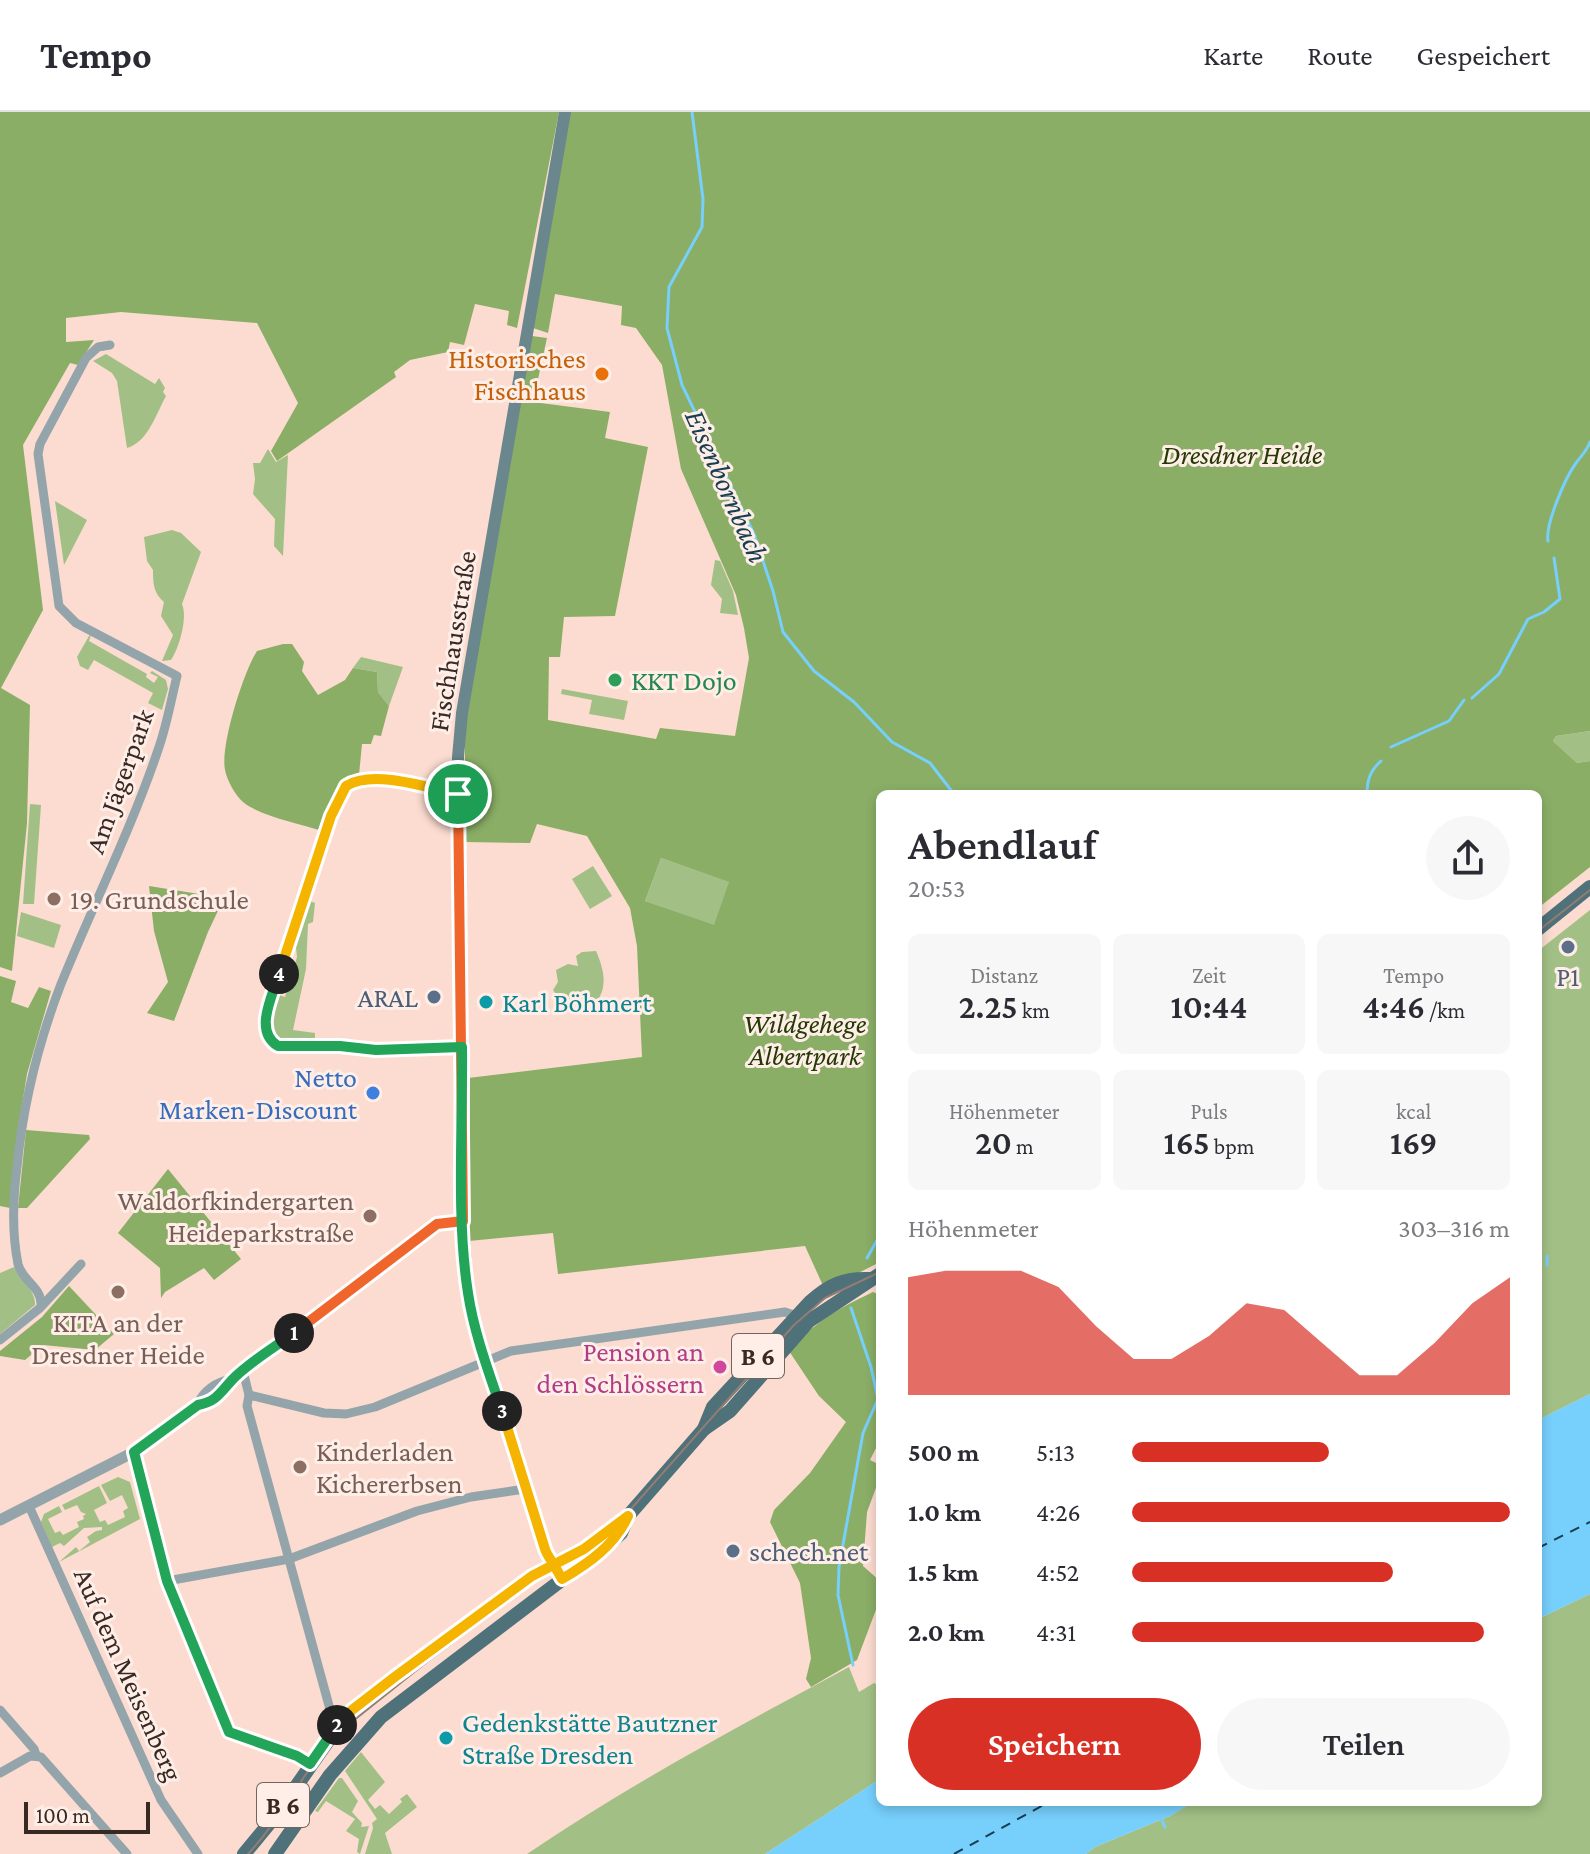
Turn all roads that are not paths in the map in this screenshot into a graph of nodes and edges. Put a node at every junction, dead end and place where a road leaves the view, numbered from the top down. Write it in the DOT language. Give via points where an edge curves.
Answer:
graph roads {
  1 [pos="565,112"];
  2 [pos="110,345"];
  3 [pos="461,357"];
  4 [pos="522,368"];
  5 [pos="458,794"];
  6 [pos="1590,887"];
  7 [pos="1542,926"];
  8 [pos="462,1047"];
  9 [pos="463,1221"];
  10 [pos="81,1264"];
  11 [pos="876,1280"];
  12 [pos="41,1305"];
  13 [pos="795,1315"];
  14 [pos="809,1321"];
  15 [pos="0,1340"];
  16 [pos="485,1361"];
  17 [pos="243,1371"];
  18 [pos="249,1395"];
  19 [pos="704,1429"];
  20 [pos="134,1452"];
  21 [pos="525,1489"];
  22 [pos="29,1506"];
  23 [pos="628,1516"];
  24 [pos="0,1520"];
  25 [pos="289,1559"];
  26 [pos="553,1563"];
  27 [pos="562,1579"];
  28 [pos="167,1581"];
  29 [pos="0,1710"];
  30 [pos="381,1717"];
  31 [pos="339,1722"];
  32 [pos="36,1755"];
  33 [pos="310,1764"];
  34 [pos="0,1773"];
  35 [pos="127,1854"];
  36 [pos="198,1854"];
  37 [pos="244,1854"];
  38 [pos="265,1854"];
  39 [pos="275,1854"];
  1 -- 4 [label="main road, Fischhausstraße"];
  2 -- 12 [label="street, Am Jägerpark" via="94,349 86,358 38,454 59,606 76,623 177,676 151,771 60,988 34,1072 21,1133 14,1211 18,1265 41,1296"];
  3 -- 4 [label="street"];
  4 -- 5 [label="main road, Fischhausstraße" via="462,713"];
  5 -- 8 [label="main road, Fischhausstraße"];
  5 -- 8 [label="street" via="379,780 354,781 341,792 265,1020 270,1042 287,1047"];
  6 -- 7 [label="main road"];
  8 -- 9 [label="main road, Fischhausstraße"];
  9 -- 16 [label="main road, Fischhausstraße" via="468,1293"];
  9 -- 17 [label="street" via="437,1224"];
  10 -- 12 [label="street"];
  11 -- 13 [label="main road, B 6" via="850,1278 833,1285"];
  11 -- 14 [label="main road, B 6"];
  12 -- 15 [label="street"];
  13 -- 14 [label="street"];
  13 -- 16 [label="street" via="785,1312 511,1351"];
  13 -- 19 [label="main road, B 6" via="713,1407"];
  14 -- 19 [label="main road, B 6" via="730,1411"];
  16 -- 18 [label="street" via="346,1414"];
  16 -- 21 [label="main road, Fischhausstraße"];
  17 -- 18 [label="street"];
  17 -- 20 [label="street" via="219,1383"];
  18 -- 25 [label="street" via="247,1406"];
  19 -- 23 [label="main road, B 6"];
  20 -- 22 [label="street"];
  20 -- 28 [label="street"];
  21 -- 25 [label="street" via="417,1511"];
  21 -- 26 [label="main road, Fischhausstraße"];
  22 -- 24 [label="street"];
  22 -- 36 [label="street, Auf dem Meisenberg" via="161,1800"];
  23 -- 26 [label="main road, B 6" via="584,1549"];
  23 -- 27 [label="main road, B 6" via="621,1533"];
  25 -- 28 [label="street"];
  25 -- 31 [label="street" via="331,1713"];
  26 -- 27 [label="main road, Fischhausstraße"];
  26 -- 31 [label="main road, B 6"];
  27 -- 30 [label="main road, B 6"];
  28 -- 33 [label="street" via="229,1732"];
  29 -- 32 [label="street"];
  30 -- 38 [label="main road" via="322,1773"];
  30 -- 39 [label="main road, B 6" via="330,1775"];
  31 -- 33 [label="main road, B 6"];
  32 -- 34 [label="street"];
  32 -- 35 [label="street"];
  33 -- 37 [label="main road, B 6"];
}
